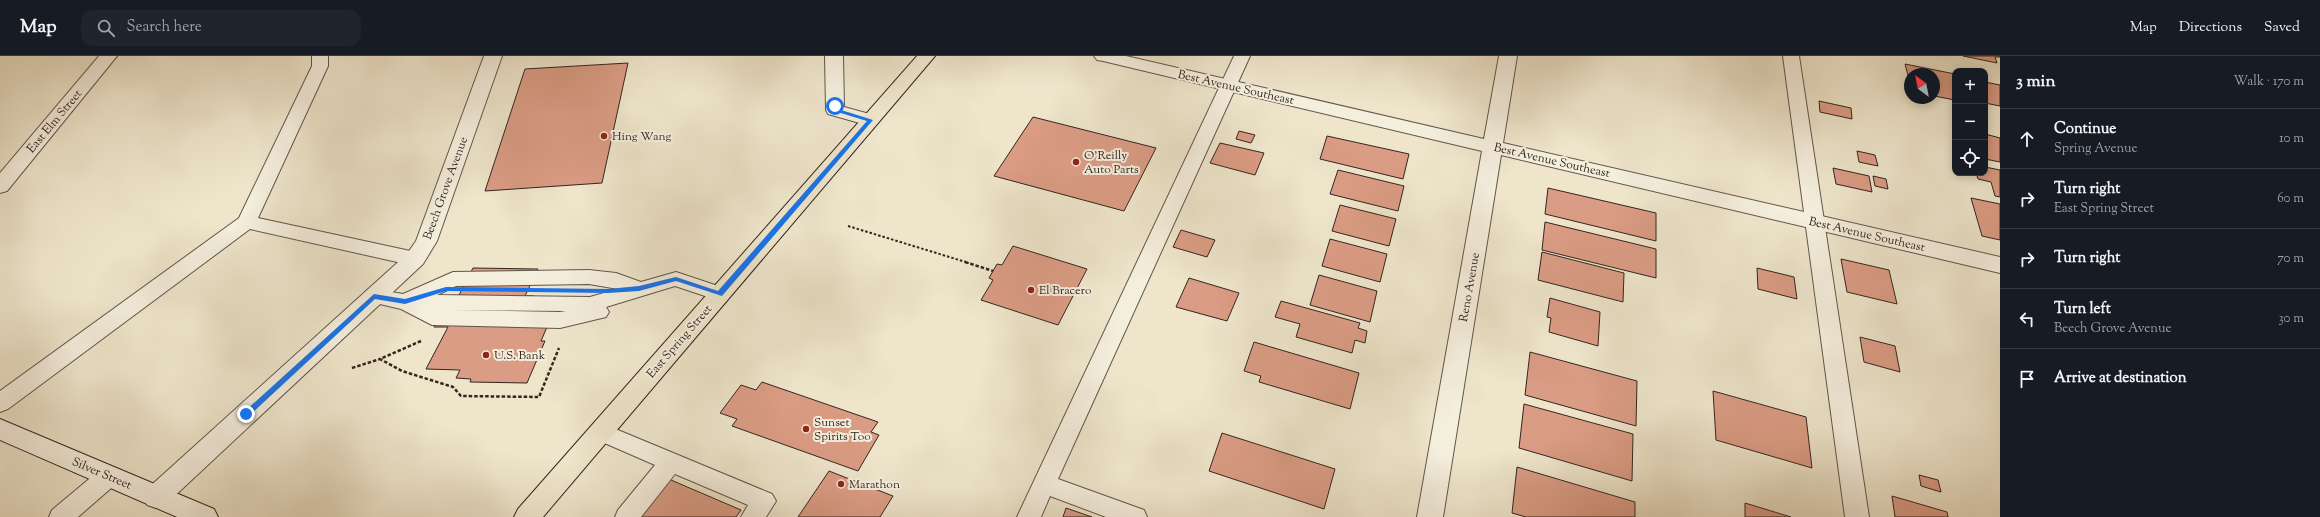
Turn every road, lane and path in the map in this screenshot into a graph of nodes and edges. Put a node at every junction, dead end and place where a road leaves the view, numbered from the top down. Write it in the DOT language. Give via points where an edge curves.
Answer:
graph roads {
  1 [pos="108,56"];
  2 [pos="320,56"];
  3 [pos="493,56"];
  4 [pos="834,56"];
  5 [pos="926,56"];
  6 [pos="1103,56"];
  7 [pos="1242,56"];
  8 [pos="1508,56"];
  9 [pos="1791,56"];
  10 [pos="1229,85"];
  11 [pos="870,120"];
  12 [pos="1493,147"];
  13 [pos="0,186"];
  14 [pos="1813,221"];
  15 [pos="247,222"];
  16 [pos="848,226"];
  17 [pos="414,259"];
  18 [pos="2000,265"];
  19 [pos="993,271"];
  20 [pos="639,289"];
  21 [pos="720,294"];
  22 [pos="374,296"];
  23 [pos="405,302"];
  24 [pos="426,339"];
  25 [pos="561,344"];
  26 [pos="380,359"];
  27 [pos="352,368"];
  28 [pos="0,404"];
  29 [pos="0,428"];
  30 [pos="601,432"];
  31 [pos="672,461"];
  32 [pos="110,476"];
  33 [pos="1044,484"];
  34 [pos="156,497"];
  35 [pos="534,515"];
  36 [pos="61,517"];
  37 [pos="205,517"];
  38 [pos="627,517"];
  39 [pos="753,517"];
  40 [pos="1029,517"];
  41 [pos="1135,517"];
  42 [pos="1430,517"];
  43 [pos="1857,517"];
  1 -- 13 [label="street, East Elm Street"];
  2 -- 15 [label="lane" via="320,66"];
  3 -- 17 [label="street, Beech Grove Avenue" via="426,241"];
  4 -- 11 [label="street" via="836,110"];
  5 -- 11 [label="main road, East Spring Street"];
  6 -- 10 [label="street, Best Avenue Southeast"];
  7 -- 10 [label="lane"];
  8 -- 12 [label="street, Reno Avenue"];
  9 -- 14 [label="lane"];
  10 -- 12 [label="street, Best Avenue Southeast"];
  10 -- 33 [label="lane"];
  11 -- 21 [label="main road, East Spring Street"];
  12 -- 14 [label="street, Best Avenue Southeast"];
  12 -- 42 [label="street, Reno Avenue"];
  14 -- 18 [label="street, Best Avenue Southeast"];
  14 -- 43 [label="lane"];
  15 -- 17 [label="lane"];
  15 -- 28 [label="lane"];
  16 -- 19 [label="path"];
  17 -- 22 [label="street, Beech Grove Avenue"];
  20 -- 21 [label="lane" via="676,279"];
  20 -- 23 [label="lane" via="446,289"];
  20 -- 23 [label="lane" via="625,305 560,320 432,317"];
  21 -- 30 [label="main road, East Spring Street"];
  22 -- 23 [label="lane"];
  22 -- 34 [label="street, Beech Grove Avenue"];
  24 -- 26 [label="path"];
  25 -- 26 [label="path" via="539,397 461,396 453,386 402,371"];
  26 -- 27 [label="path"];
  29 -- 32 [label="street, Silver Street"];
  30 -- 31 [label="lane"];
  30 -- 35 [label="main road, East Spring Street"];
  31 -- 38 [label="lane"];
  31 -- 39 [label="lane" via="702,484 764,501"];
  32 -- 34 [label="street, Silver Street"];
  32 -- 36 [label="lane"];
  33 -- 40 [label="lane"];
  33 -- 41 [label="lane"];
  34 -- 37 [label="street, Silver Street"];
}
